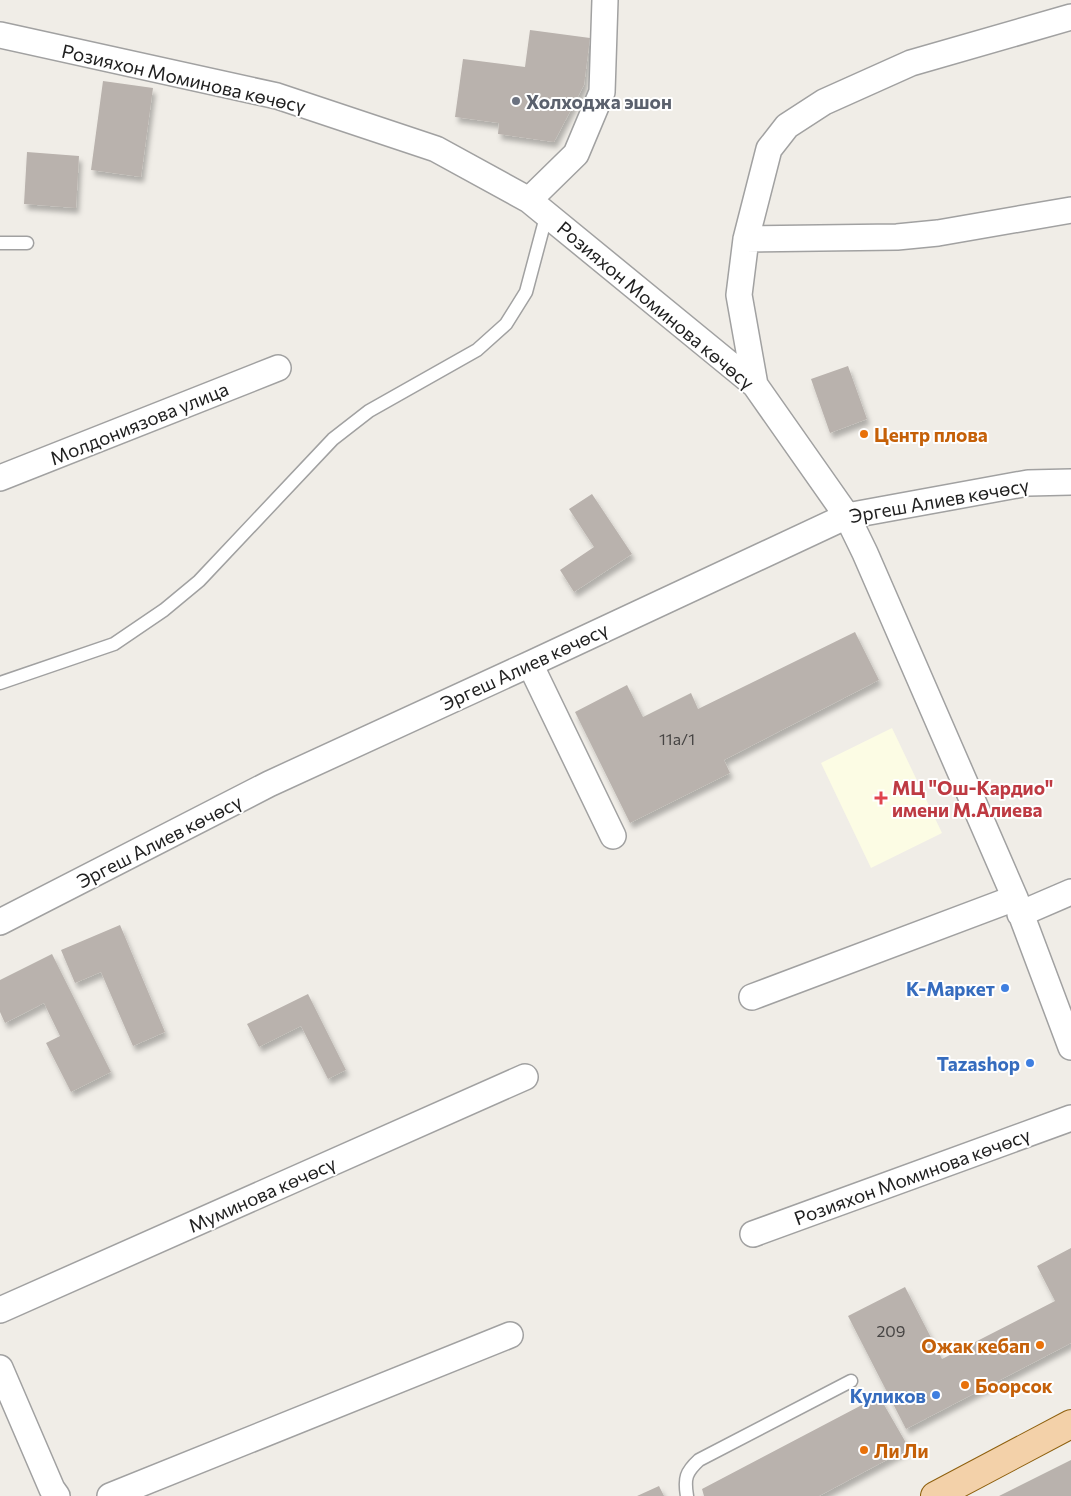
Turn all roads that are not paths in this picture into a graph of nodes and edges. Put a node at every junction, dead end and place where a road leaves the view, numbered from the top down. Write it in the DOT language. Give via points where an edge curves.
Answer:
graph roads {
  1 [pos="605,0"];
  2 [pos="1071,17"];
  3 [pos="0,35"];
  4 [pos="538,207"];
  5 [pos="1071,210"];
  6 [pos="746,239"];
  7 [pos="28,243"];
  8 [pos="0,244"];
  9 [pos="278,368"];
  10 [pos="754,385"];
  11 [pos="0,478"];
  12 [pos="1071,482"];
  13 [pos="847,516"];
  14 [pos="530,664"];
  15 [pos="0,683"];
  16 [pos="612,836"];
  17 [pos="1071,892"];
  18 [pos="1018,906"];
  19 [pos="0,922"];
  20 [pos="752,997"];
  21 [pos="1071,1047"];
  22 [pos="524,1077"];
  23 [pos="1071,1118"];
  24 [pos="753,1234"];
  25 [pos="0,1310"];
  26 [pos="510,1336"];
  27 [pos="0,1368"];
  28 [pos="851,1381"];
  29 [pos="1071,1424"];
  30 [pos="57,1496"];
  31 [pos="110,1496"];
  32 [pos="686,1496"];
  33 [pos="934,1496"];
  1 -- 4 [label="street" via="602,92 576,154"];
  2 -- 6 [label="street" via="911,63 824,102 787,126 769,149"];
  3 -- 4 [label="street, Розияхон Моминова көчөсү" via="277,96 436,149"];
  4 -- 10 [label="street, Розияхон Моминова көчөсү"];
  4 -- 15 [label="lane" via="526,292 506,324 477,350 368,411 333,439 198,582 164,610 114,644"];
  5 -- 6 [label="street" via="897,237"];
  6 -- 10 [label="street" via="739,295"];
  7 -- 8 [label="lane"];
  9 -- 11 [label="street, Молдониязова улица"];
  10 -- 13 [label="street, Розияхон Моминова көчөсү"];
  12 -- 13 [label="street, Эргеш Алиев көчөсү" via="1028,483"];
  13 -- 14 [label="street, Эргеш Алиев көчөсү"];
  13 -- 18 [label="street, Розияхон Моминова көчөсү"];
  14 -- 16 [label="street"];
  14 -- 19 [label="street, Эргеш Алиев көчөсү" via="270,784"];
  17 -- 18 [label="street"];
  18 -- 20 [label="street"];
  18 -- 21 [label="street, Розияхон Моминова көчөсү"];
  22 -- 25 [label="street, Муминова көчөсү"];
  23 -- 24 [label="street, Розияхон Моминова көчөсү"];
  26 -- 31 [label="street"];
  27 -- 30 [label="street"];
  28 -- 32 [label="lane" via="699,1460 688,1470"];
  29 -- 33 [label="main road"];
}
